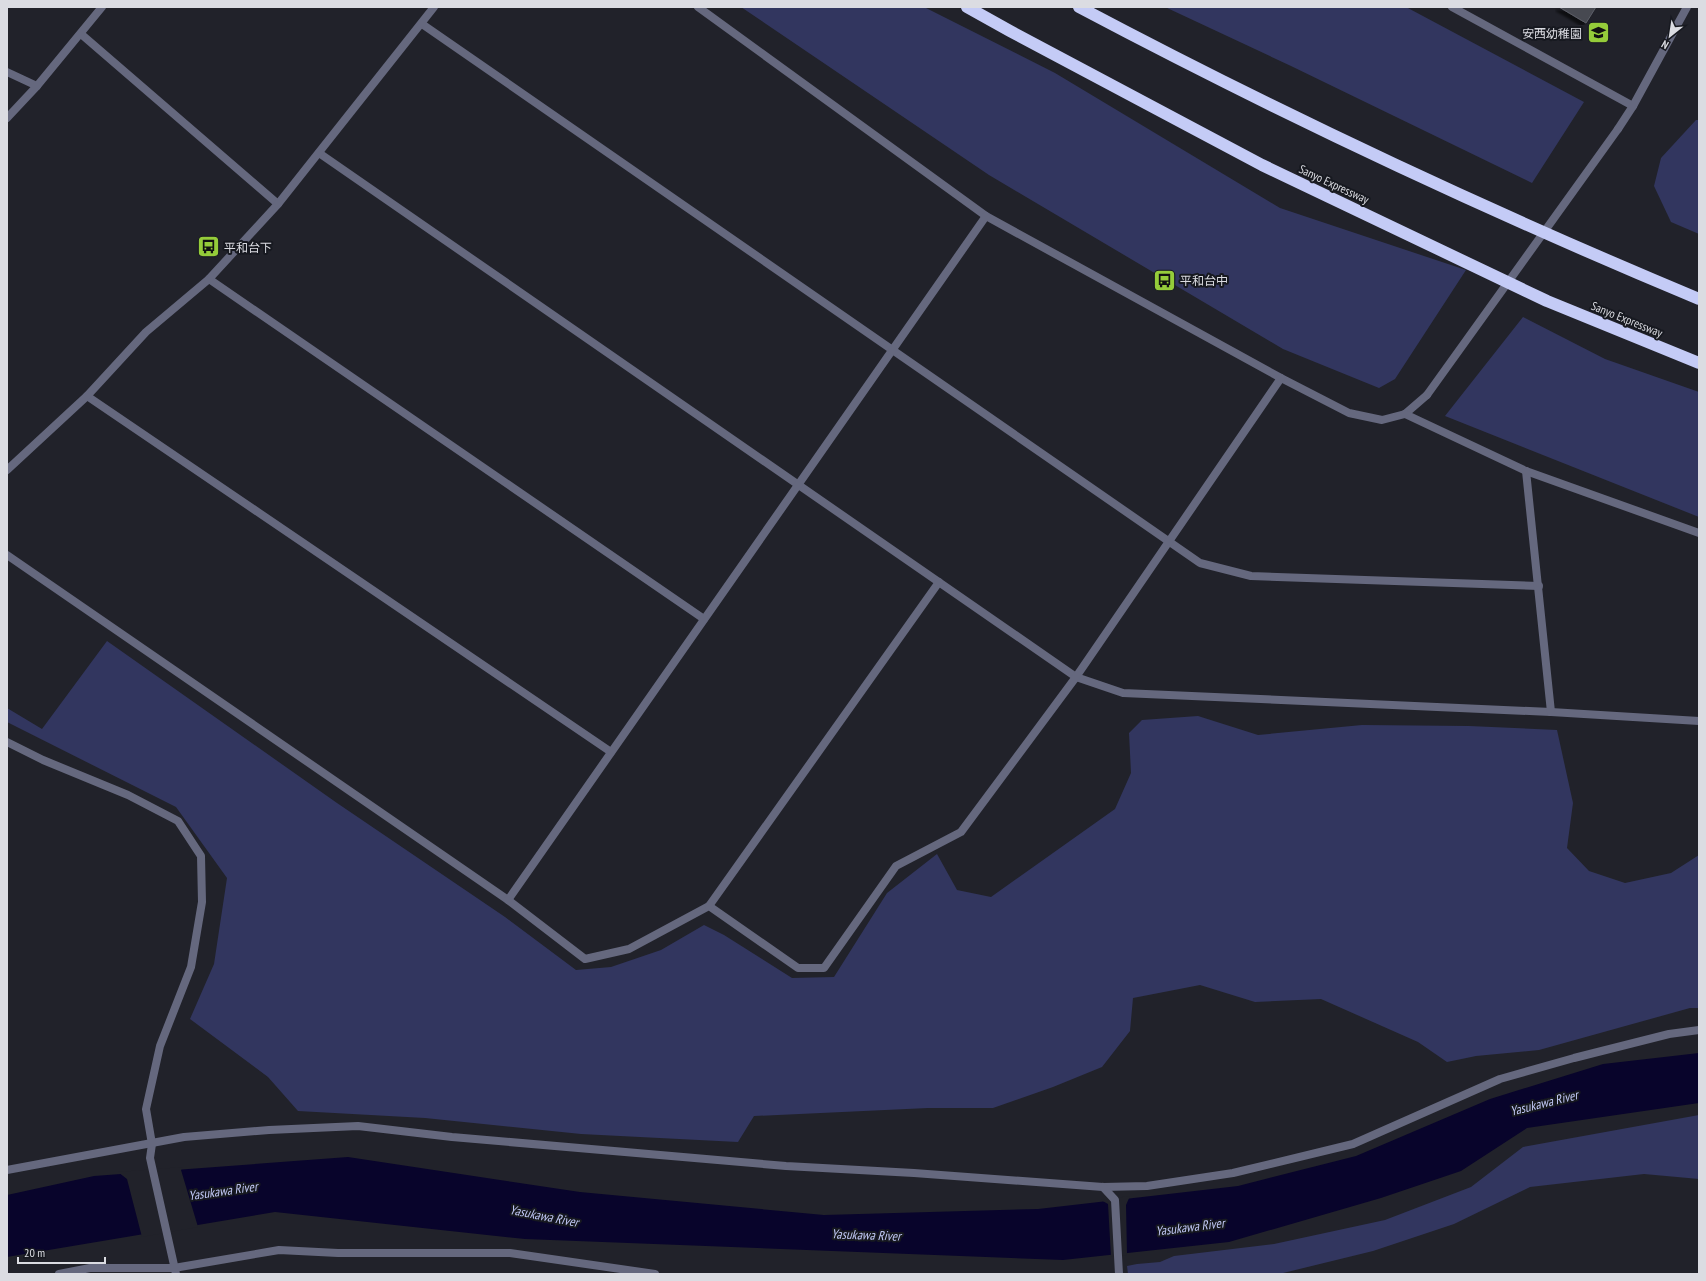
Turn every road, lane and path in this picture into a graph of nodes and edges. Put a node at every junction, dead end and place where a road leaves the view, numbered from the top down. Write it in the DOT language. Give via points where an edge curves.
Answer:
graph roads {
  1 [pos="102,7"];
  2 [pos="434,7"];
  3 [pos="698,7"];
  4 [pos="967,7"];
  5 [pos="1079,7"];
  6 [pos="1452,7"];
  7 [pos="1687,7"];
  8 [pos="422,24"];
  9 [pos="81,34"];
  10 [pos="7,72"];
  11 [pos="37,86"];
  12 [pos="1633,106"];
  13 [pos="7,118"];
  14 [pos="319,153"];
  15 [pos="278,204"];
  16 [pos="986,216"];
  17 [pos="209,279"];
  18 [pos="1699,299"];
  19 [pos="893,351"];
  20 [pos="1699,363"];
  21 [pos="1282,378"];
  22 [pos="87,396"];
  23 [pos="1405,414"];
  24 [pos="7,470"];
  25 [pos="1526,471"];
  26 [pos="798,484"];
  27 [pos="1699,533"];
  28 [pos="1168,542"];
  29 [pos="7,555"];
  30 [pos="938,582"];
  31 [pos="1539,586"];
  32 [pos="704,619"];
  33 [pos="1076,677"];
  34 [pos="1551,712"];
  35 [pos="1699,721"];
  36 [pos="7,742"];
  37 [pos="611,752"];
  38 [pos="508,900"];
  39 [pos="709,906"];
  40 [pos="1699,1030"];
  41 [pos="152,1144"];
  42 [pos="7,1170"];
  43 [pos="1103,1187"];
  44 [pos="174,1268"];
  45 [pos="59,1274"];
  46 [pos="654,1274"];
  47 [pos="1119,1274"];
  1 -- 9 [label="street"];
  2 -- 8 [label="street"];
  3 -- 16 [label="street"];
  4 -- 20 [label="highway, Sanyo Expressway" via="1262,165 1547,301"];
  5 -- 18 [label="highway" via="1171,56 1362,149 1577,248"];
  6 -- 12 [label="street"];
  7 -- 12 [label="street"];
  8 -- 14 [label="street"];
  8 -- 19 [label="street"];
  9 -- 11 [label="street"];
  9 -- 15 [label="street"];
  10 -- 11 [label="street"];
  11 -- 13 [label="street"];
  12 -- 23 [label="street" via="1427,395"];
  14 -- 15 [label="street"];
  14 -- 26 [label="street"];
  15 -- 17 [label="street"];
  16 -- 19 [label="street"];
  16 -- 21 [label="street"];
  17 -- 22 [label="street" via="146,332"];
  17 -- 32 [label="street"];
  19 -- 26 [label="street"];
  19 -- 28 [label="street"];
  21 -- 23 [label="street" via="1349,413 1382,420"];
  21 -- 28 [label="street"];
  22 -- 24 [label="street"];
  22 -- 37 [label="street"];
  23 -- 25 [label="street"];
  25 -- 27 [label="street"];
  25 -- 31 [label="street"];
  26 -- 30 [label="street"];
  26 -- 32 [label="street"];
  28 -- 31 [label="street" via="1200,563 1251,576"];
  28 -- 33 [label="street"];
  29 -- 38 [label="street"];
  30 -- 33 [label="street"];
  30 -- 39 [label="street"];
  31 -- 34 [label="street"];
  32 -- 37 [label="street"];
  33 -- 34 [label="street" via="1122,693"];
  33 -- 39 [label="street" via="961,832 896,866 824,968 798,968"];
  34 -- 35 [label="street"];
  36 -- 41 [label="street" via="43,760 128,795 178,822 201,856 202,902 191,967 160,1046 146,1109"];
  37 -- 38 [label="street"];
  38 -- 39 [label="street" via="585,959 629,949"];
  40 -- 43 [label="street" via="1669,1034 1500,1079 1353,1144 1233,1173 1148,1186"];
  41 -- 42 [label="street"];
  41 -- 43 [label="street" via="184,1137 358,1126 452,1137 779,1166"];
  41 -- 44 [label="street" via="150,1158"];
  43 -- 47 [label="street" via="1116,1200"];
  44 -- 45 [label="street" via="90,1268"];
  44 -- 46 [label="street" via="279,1250 338,1253 510,1253"];
}
